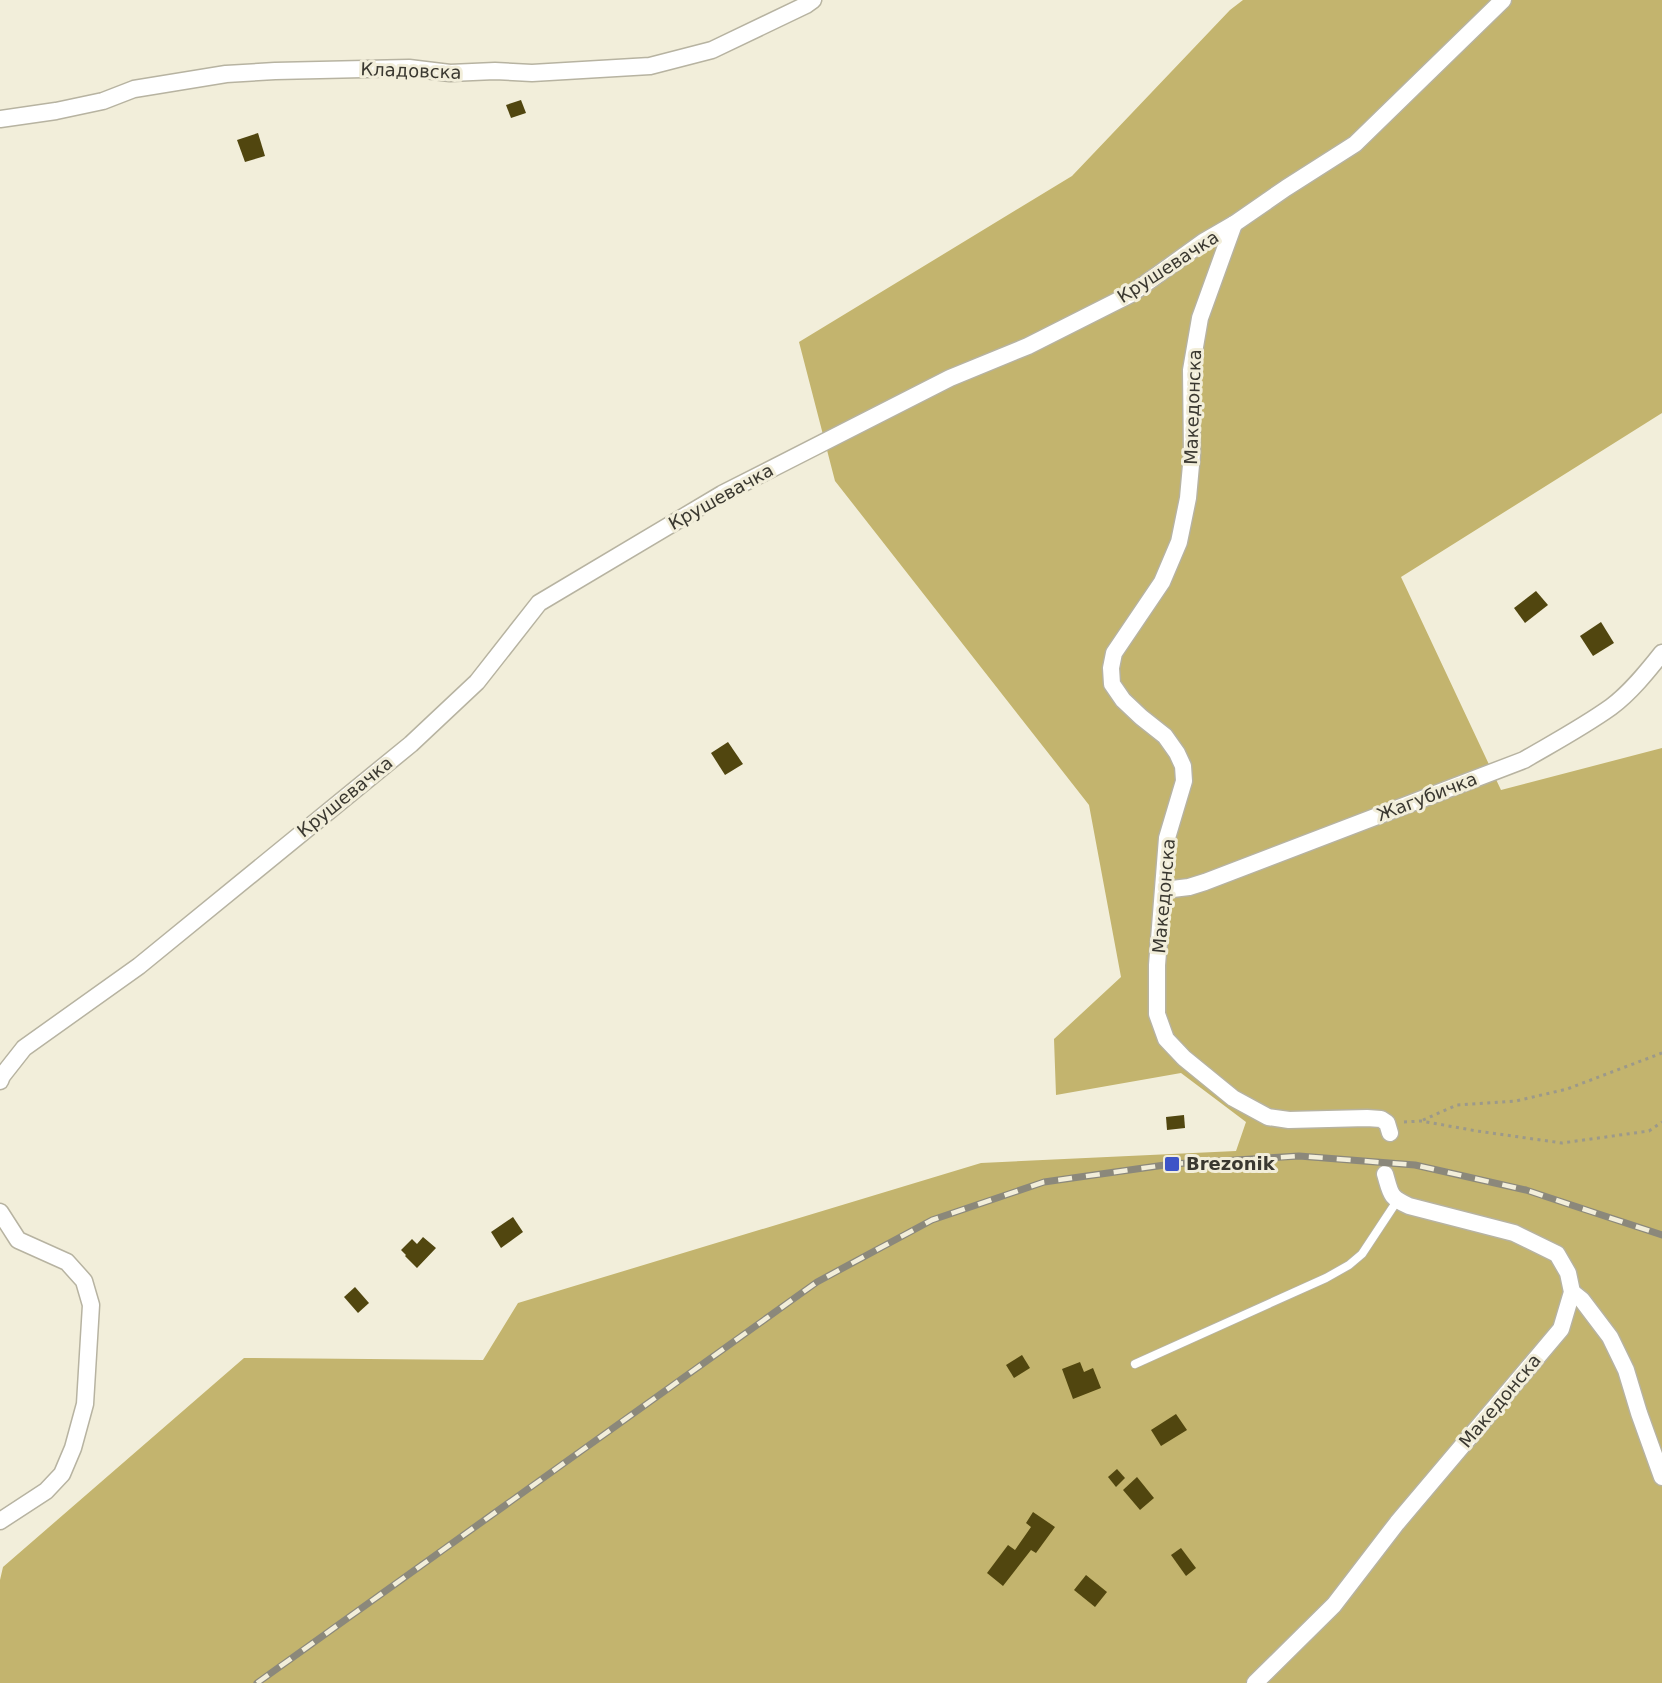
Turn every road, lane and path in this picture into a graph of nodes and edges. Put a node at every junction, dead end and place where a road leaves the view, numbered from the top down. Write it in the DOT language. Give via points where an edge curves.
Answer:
graph roads {
  1 [pos="813,0"];
  2 [pos="1503,0"];
  3 [pos="0,119"];
  4 [pos="1234,224"];
  5 [pos="1662,653"];
  6 [pos="1164,890"];
  7 [pos="1662,1053"];
  8 [pos="0,1081"];
  9 [pos="1421,1121"];
  10 [pos="1662,1122"];
  11 [pos="1388,1128"];
  12 [pos="1385,1174"];
  13 [pos="1397,1201"];
  14 [pos="0,1212"];
  15 [pos="1572,1292"];
  16 [pos="1135,1364"];
  17 [pos="1662,1478"];
  18 [pos="0,1521"];
  19 [pos="1255,1683"];
  1 -- 3 [label="street, Кладовска" via="711,50 650,66 532,73 450,73 409,68 226,74 134,89 103,101"];
  2 -- 4 [label="street, Крушевачка" via="1355,144"];
  4 -- 6 [label="street, Македонска" via="1200,318 1191,370 1192,454 1179,542 1162,582 1114,653 1111,668 1112,684 1123,700 1166,736 1183,766 1184,781 1167,838"];
  4 -- 8 [label="street, Крушевачка" via="1131,294 1028,346 950,378 722,494 539,603 477,682 411,744 139,966 24,1048"];
  5 -- 6 [label="street, Жагубичка" via="1612,705 1524,760 1204,882"];
  6 -- 11 [label="street, Македонска" via="1157,1004 1166,1040 1233,1098 1268,1117 1381,1119"];
  7 -- 9 [label="path" via="1567,1089 1516,1101 1457,1105"];
  9 -- 10 [label="path" via="1562,1143 1649,1131"];
  9 -- 11 [label="path"];
  12 -- 13 [label="street" via="1391,1196"];
  13 -- 15 [label="street" via="1515,1233 1557,1254 1568,1273"];
  13 -- 16 [label="lane" via="1362,1254 1350,1265"];
  14 -- 18 [label="street" via="18,1240 67,1262 84,1281 91,1305 85,1404 73,1448 62,1474 46,1491"];
  15 -- 17 [label="street" via="1610,1337 1626,1370"];
  15 -- 19 [label="street, Македонска" via="1561,1329 1397,1523 1334,1605"];
}
